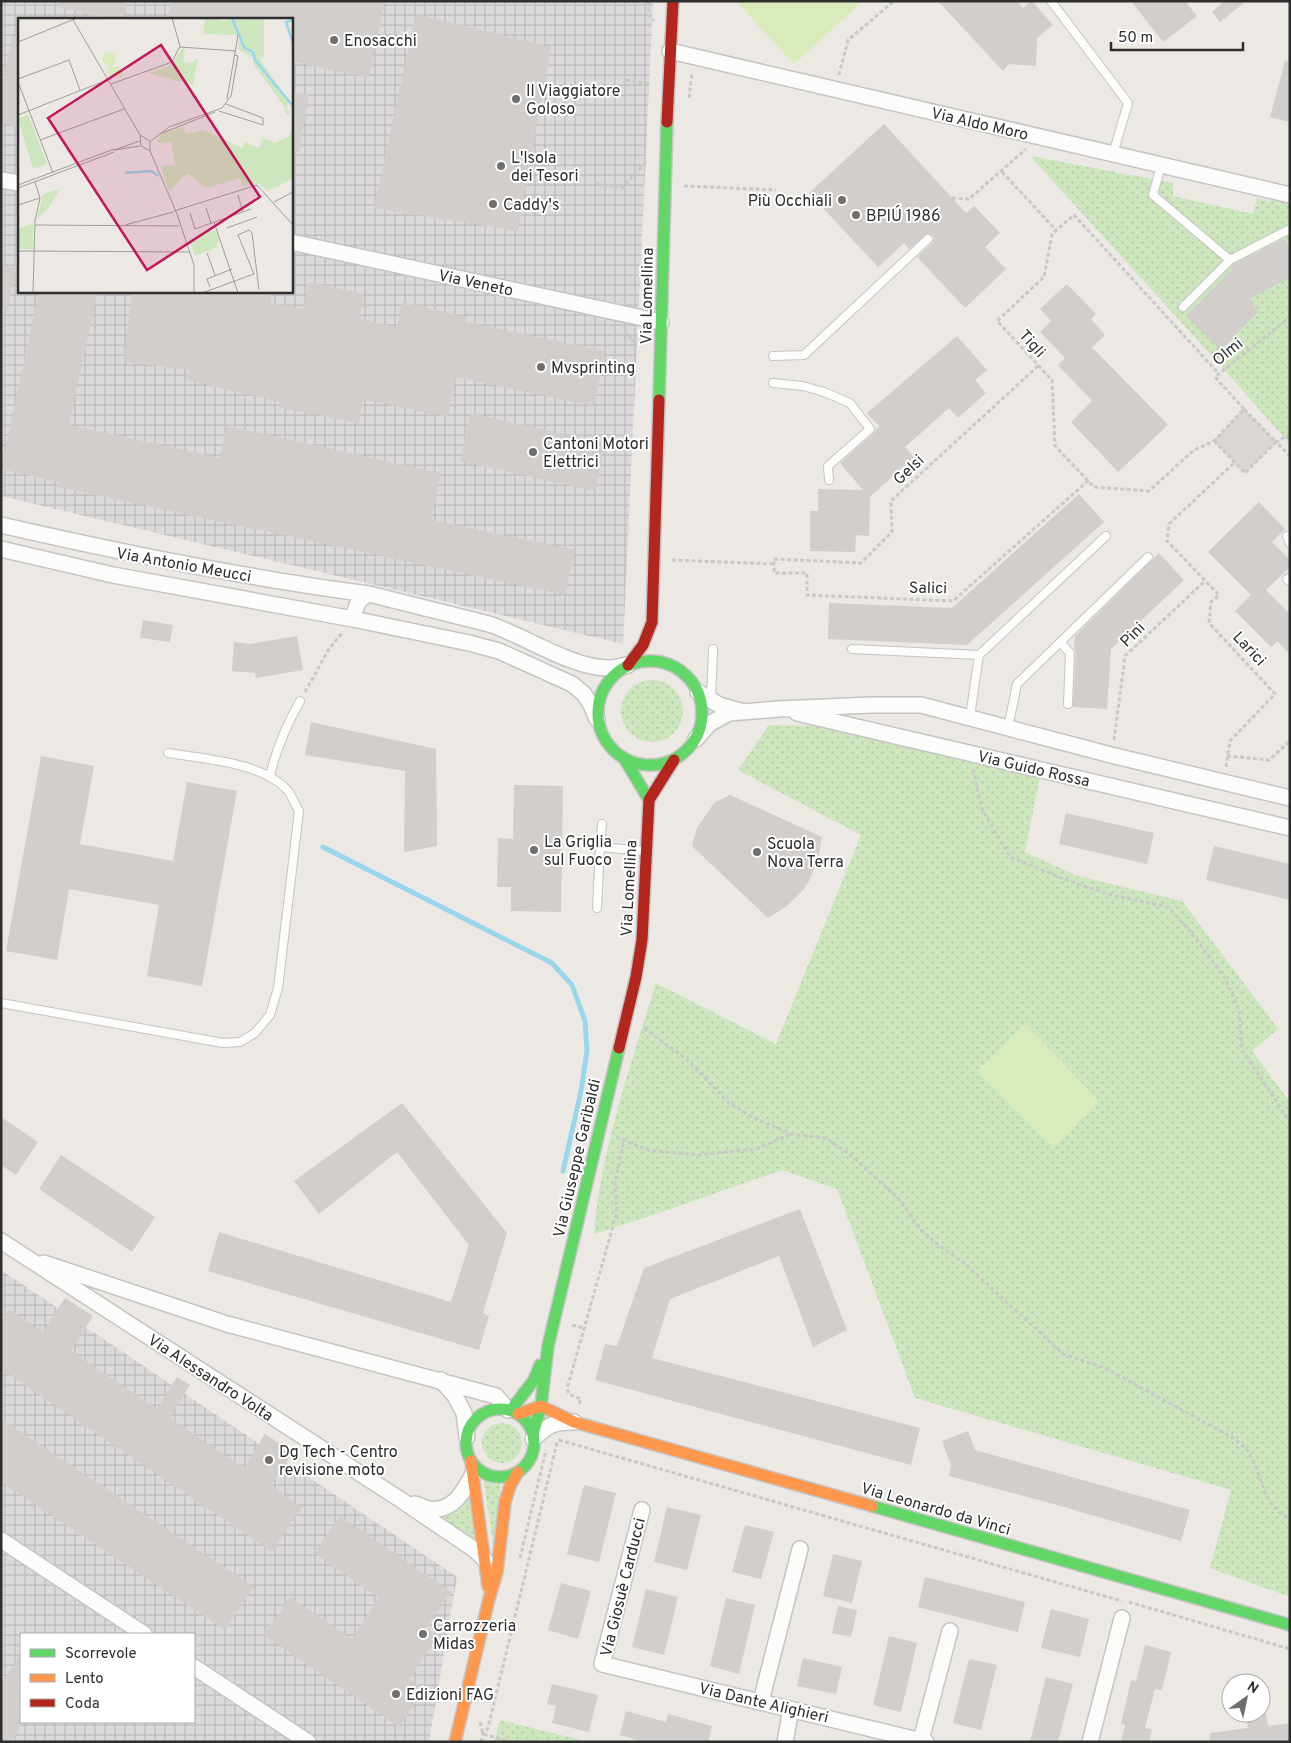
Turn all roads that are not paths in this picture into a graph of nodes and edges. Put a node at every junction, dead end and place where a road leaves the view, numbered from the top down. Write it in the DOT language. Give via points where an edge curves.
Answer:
graph roads {
  1 [pos="1050,1"];
  2 [pos="669,2"];
  3 [pos="670,51"];
  4 [pos="1114,154"];
  5 [pos="1161,165"];
  6 [pos="1,180"];
  7 [pos="18,184"];
  8 [pos="1290,195"];
  9 [pos="1290,229"];
  10 [pos="928,239"];
  11 [pos="292,242"];
  12 [pos="1230,260"];
  13 [pos="1183,308"];
  14 [pos="661,322"];
  15 [pos="773,356"];
  16 [pos="772,383"];
  17 [pos="829,480"];
  18 [pos="1,525"];
  19 [pos="1106,536"];
  20 [pos="1,549"];
  21 [pos="1148,557"];
  22 [pos="1290,577"];
  23 [pos="1290,582"];
  24 [pos="369,594"];
  25 [pos="353,619"];
  26 [pos="652,622"];
  27 [pos="657,637"];
  28 [pos="1060,642"];
  29 [pos="713,649"];
  30 [pos="852,649"];
  31 [pos="667,654"];
  32 [pos="979,655"];
  33 [pos="628,666"];
  34 [pos="678,669"];
  35 [pos="705,696"];
  36 [pos="300,701"];
  37 [pos="1068,704"];
  38 [pos="779,709"];
  39 [pos="743,712"];
  40 [pos="970,717"];
  41 [pos="597,720"];
  42 [pos="1008,728"];
  43 [pos="696,739"];
  44 [pos="168,753"];
  45 [pos="624,758"];
  46 [pos="674,760"];
  47 [pos="270,776"];
  48 [pos="1290,798"];
  49 [pos="649,800"];
  50 [pos="602,824"];
  51 [pos="1290,828"];
  52 [pos="600,847"];
  53 [pos="646,851"];
  54 [pos="597,908"];
  55 [pos="636,978"];
  56 [pos="1,1002"];
  57 [pos="1,1241"];
  58 [pos="24,1256"];
  59 [pos="548,1346"];
  60 [pos="440,1380"];
  61 [pos="541,1406"];
  62 [pos="512,1411"];
  63 [pos="574,1422"];
  64 [pos="533,1436"];
  65 [pos="466,1437"];
  66 [pos="472,1468"];
  67 [pos="518,1472"];
  68 [pos="398,1498"];
  69 [pos="642,1510"];
  70 [pos="1,1540"];
  71 [pos="800,1549"];
  72 [pos="485,1560"];
  73 [pos="489,1599"];
  74 [pos="1122,1618"];
  75 [pos="1290,1625"];
  76 [pos="950,1631"];
  77 [pos="142,1633"];
  78 [pos="602,1664"];
  79 [pos="195,1668"];
  80 [pos="760,1701"];
  81 [pos="791,1708"];
  82 [pos="306,1741"];
  83 [pos="924,1741"];
  84 [pos="454,1742"];
  85 [pos="785,1742"];
  86 [pos="1090,1742"];
  1 -- 4 [label="lane" via="1128,103"];
  2 -- 3 [label="main road, Via Lomellina"];
  3 -- 4 [label="street, Via Aldo Moro"];
  3 -- 14 [label="main road, Via Lomellina"];
  4 -- 5 [label="street, Via Aldo Moro"];
  5 -- 8 [label="street, Via Aldo Moro"];
  5 -- 12 [label="lane" via="1153,196"];
  6 -- 7 [label="street"];
  9 -- 12 [label="lane"];
  10 -- 15 [label="lane" via="804,355"];
  11 -- 14 [label="street, Via Veneto"];
  12 -- 13 [label="lane"];
  14 -- 26 [label="main road, Via Lomellina"];
  16 -- 17 [label="lane" via="803,386 850,403 870,430 828,466"];
  18 -- 24 [label="street, Via Antonio Meucci" via="127,554"];
  19 -- 32 [label="lane"];
  20 -- 25 [label="street, Via Antonio Meucci" via="113,575"];
  21 -- 28 [label="lane"];
  22 -- 23 [label="lane" via="1287,580"];
  24 -- 25 [label="street" via="356,604"];
  24 -- 33 [label="street, Via Antonio Meucci" via="489,624 589,666"];
  25 -- 41 [label="street, Via Antonio Meucci" via="499,651 572,684 584,694"];
  26 -- 27 [label="main road, Via Lomellina"];
  26 -- 33 [label="main road, Via Lomellina" via="644,647"];
  28 -- 37 [label="lane" via="1070,652"];
  28 -- 42 [label="lane" via="1017,684"];
  29 -- 35 [label="lane"];
  30 -- 32 [label="lane"];
  31 -- 34 [label="main road"];
  32 -- 40 [label="lane"];
  33 -- 34 [label="main road" via="656,661"];
  33 -- 41 [label="main road" via="613,676 602,691"];
  34 -- 35 [label="main road"];
  35 -- 39 [label="street, Via Guido Rossa" via="727,708"];
  35 -- 43 [label="main road"];
  36 -- 47 [label="lane" via="284,729"];
  38 -- 39 [label="street, Via Guido Rossa"];
  38 -- 40 [label="street, Via Guido Rossa" via="921,706"];
  38 -- 51 [label="street, Via Guido Rossa"];
  39 -- 43 [label="street, Via Guido Rossa" via="717,718"];
  40 -- 42 [label="street, Via Guido Rossa"];
  41 -- 45 [label="main road" via="610,748"];
  42 -- 48 [label="street, Via Guido Rossa"];
  43 -- 46 [label="main road"];
  44 -- 47 [label="lane" via="242,766"];
  45 -- 46 [label="main road" via="646,763"];
  45 -- 49 [label="main road"];
  46 -- 49 [label="main road, Via Lomellina"];
  47 -- 56 [label="lane" via="288,791 299,812 278,988 270,1015 255,1033 240,1042 223,1043"];
  49 -- 53 [label="main road, Via Lomellina"];
  50 -- 52 [label="lane"];
  52 -- 53 [label="lane"];
  52 -- 54 [label="lane"];
  53 -- 55 [label="main road, Via Lomellina" via="642,940"];
  55 -- 59 [label="main road, Via Giuseppe Garibaldi"];
  57 -- 58 [label="street, Via Alessandro Volta"];
  58 -- 60 [label="street, Via Alessandro Volta" via="227,1324"];
  58 -- 68 [label="street, Via Alessandro Volta"];
  59 -- 61 [label="main road, Via Giuseppe Garibaldi"];
  59 -- 62 [label="main road, Via Giuseppe Garibaldi" via="534,1380"];
  60 -- 62 [label="street, Via Alessandro Volta" via="496,1396"];
  60 -- 65 [label="street" via="464,1412"];
  61 -- 62 [label="main road"];
  61 -- 63 [label="main road, Via Leonardo da Vinci"];
  61 -- 64 [label="main road, Via Giuseppe Garibaldi"];
  62 -- 64 [label="main road" via="528,1423"];
  62 -- 65 [label="main road" via="497,1408 485,1412 476,1418"];
  63 -- 64 [label="street" via="549,1425"];
  63 -- 75 [label="main road, Via Leonardo da Vinci"];
  64 -- 67 [label="main road" via="534,1449"];
  65 -- 66 [label="main road"];
  66 -- 67 [label="main road" via="497,1477"];
  66 -- 68 [label="street, Via Alessandro Volta" via="464,1492 445,1508 430,1509"];
  66 -- 72 [label="main road"];
  67 -- 73 [label="main road" via="505,1502 497,1572"];
  68 -- 72 [label="street, Via Alessandro Volta"];
  69 -- 78 [label="street, Via Giosuè Carducci"];
  70 -- 77 [label="street"];
  71 -- 80 [label="street"];
  72 -- 73 [label="main road"];
  73 -- 84 [label="main road"];
  74 -- 86 [label="street"];
  76 -- 83 [label="street"];
  78 -- 80 [label="street, Via Dante Alighieri"];
  79 -- 82 [label="street"];
  80 -- 81 [label="street, Via Dante Alighieri"];
  81 -- 83 [label="street, Via Dante Alighieri"];
  81 -- 85 [label="street"];
}
